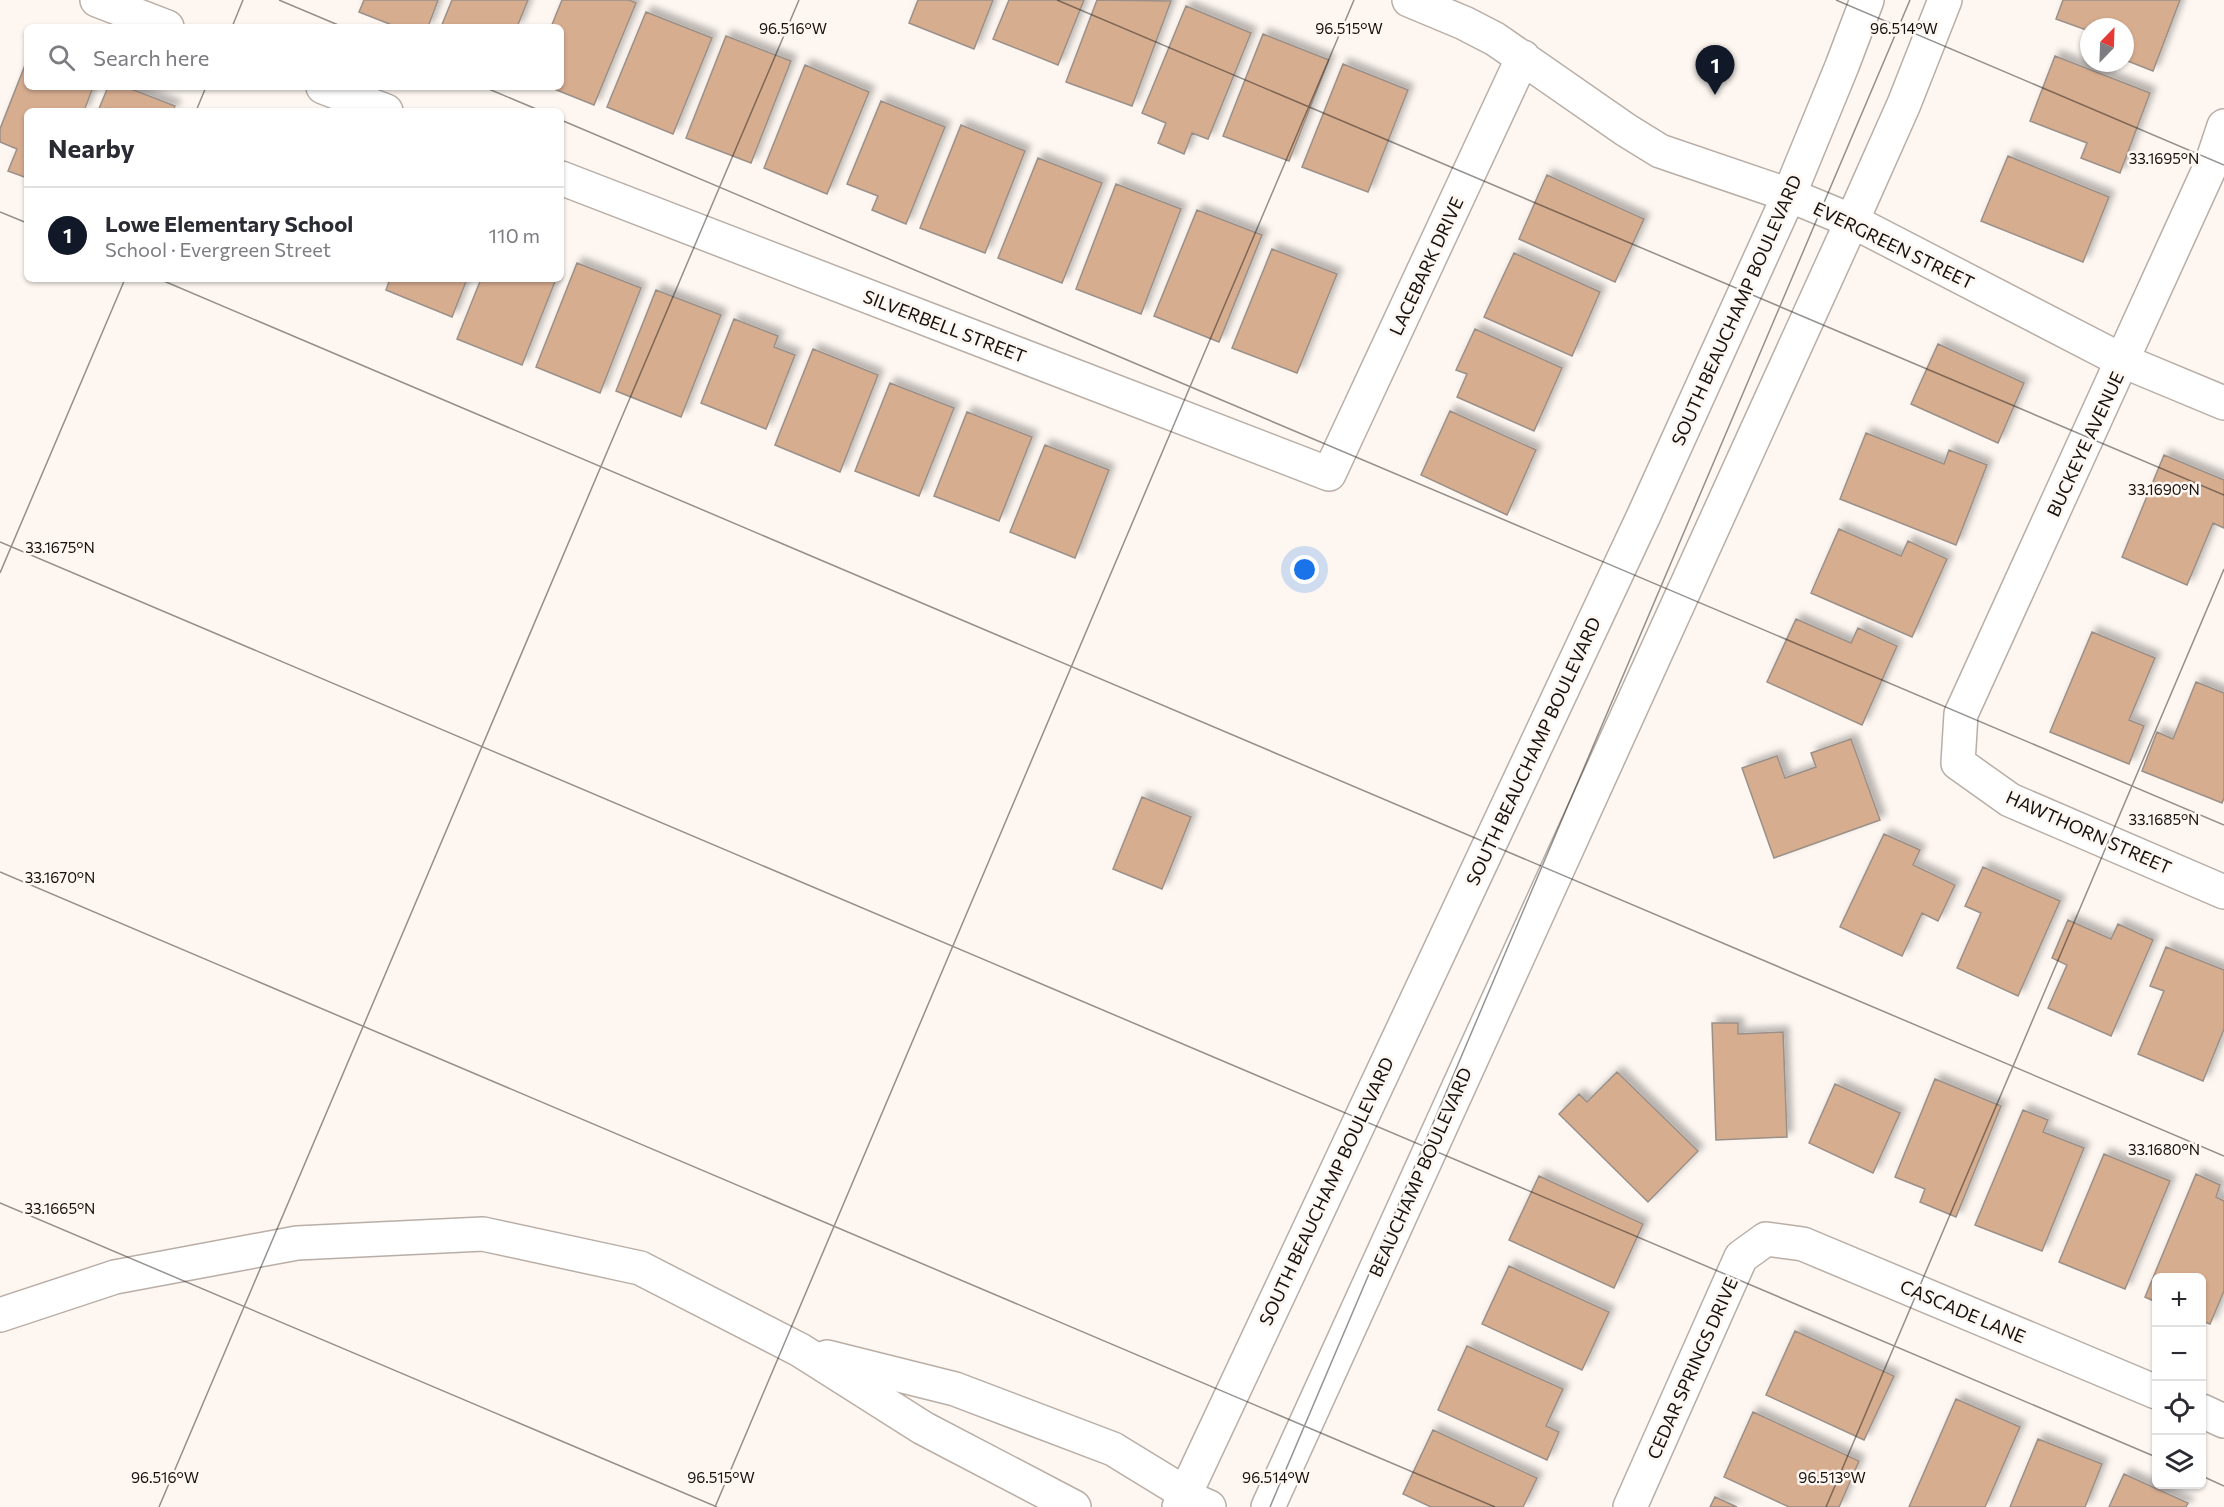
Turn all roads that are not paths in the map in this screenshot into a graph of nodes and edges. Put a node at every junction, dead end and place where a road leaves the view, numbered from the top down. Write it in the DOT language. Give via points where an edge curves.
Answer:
graph roads {
  1 [pos="97,0"];
  2 [pos="1409,0"];
  3 [pos="1867,0"];
  4 [pos="1945,0"];
  5 [pos="1467,11"];
  6 [pos="159,24"];
  7 [pos="1523,57"];
  8 [pos="331,90"];
  9 [pos="378,108"];
  10 [pos="2224,126"];
  11 [pos="564,179"];
  12 [pos="1789,195"];
  13 [pos="1852,221"];
  14 [pos="2123,361"];
  15 [pos="2224,403"];
  16 [pos="1329,474"];
  17 [pos="1958,763"];
  18 [pos="2224,892"];
  19 [pos="1766,1239"];
  20 [pos="0,1315"];
  21 [pos="800,1350"];
  22 [pos="2152,1390"];
  23 [pos="2206,1413"];
  24 [pos="2224,1421"];
  25 [pos="1189,1501"];
  26 [pos="1074,1507"];
  27 [pos="1268,1507"];
  28 [pos="1630,1507"];
  1 -- 6 [label="street"];
  2 -- 5 [label="street, EVERGREEN STREET"];
  3 -- 12 [label="street, SOUTH BEAUCHAMP BOULEVARD"];
  4 -- 13 [label="street"];
  5 -- 7 [label="street, EVERGREEN STREET" via="1495,39"];
  7 -- 12 [label="street, EVERGREEN STREET" via="1660,151"];
  7 -- 16 [label="street, LACEBARK DRIVE"];
  8 -- 9 [label="street"];
  10 -- 14 [label="street, BUCKEYE AVENUE" via="2211,165"];
  11 -- 16 [label="street, SILVERBELL STREET"];
  12 -- 13 [label="street, EVERGREEN STREET"];
  12 -- 25 [label="street, SOUTH BEAUCHAMP BOULEVARD"];
  13 -- 14 [label="street, EVERGREEN STREET"];
  13 -- 27 [label="street, BEAUCHAMP BOULEVARD"];
  14 -- 15 [label="street, EVERGREEN STREET"];
  14 -- 17 [label="street, BUCKEYE AVENUE" via="1961,714"];
  17 -- 18 [label="street, HAWTHORN STREET" via="2010,800"];
  19 -- 22 [label="street, CASCADE LANE" via="1803,1245"];
  19 -- 28 [label="street, CEDAR SPRINGS DRIVE" via="1741,1257"];
  20 -- 21 [label="street" via="115,1277 297,1243 483,1234 640,1268"];
  21 -- 25 [label="street" via="955,1389 1113,1449"];
  21 -- 26 [label="street" via="923,1428"];
  23 -- 24 [label="street"];
}
